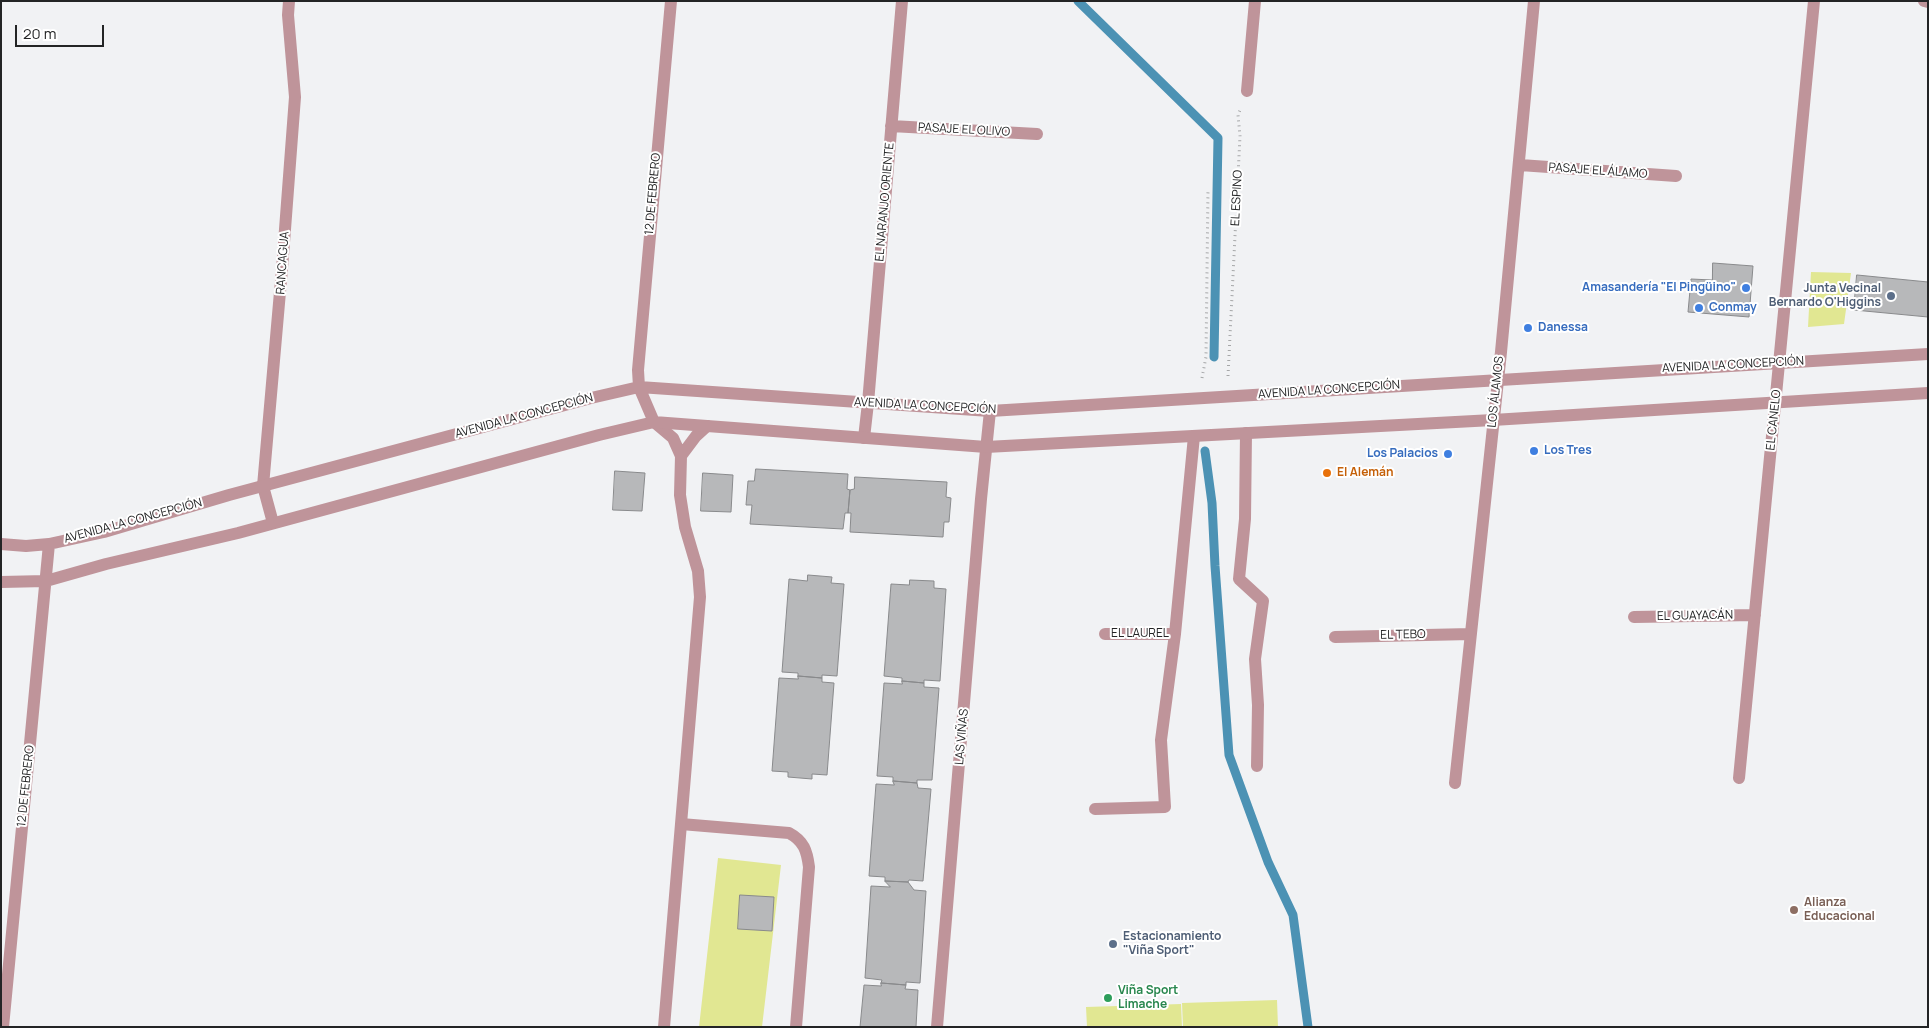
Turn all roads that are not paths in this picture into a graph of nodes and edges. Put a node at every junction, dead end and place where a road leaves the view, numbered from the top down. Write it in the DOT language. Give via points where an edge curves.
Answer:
graph roads {
  1 [pos="289,1"];
  2 [pos="671,1"];
  3 [pos="902,1"];
  4 [pos="1255,1"];
  5 [pos="1534,1"];
  6 [pos="1814,1"];
  7 [pos="1924,1"];
  8 [pos="1928,2"];
  9 [pos="1247,91"];
  10 [pos="891,126"];
  11 [pos="1037,134"];
  12 [pos="1520,165"];
  13 [pos="1676,176"];
  14 [pos="1928,354"];
  15 [pos="1779,362"];
  16 [pos="1498,379"];
  17 [pos="639,387"];
  18 [pos="1928,393"];
  19 [pos="1776,402"];
  20 [pos="868,403"];
  21 [pos="990,411"];
  22 [pos="1494,420"];
  23 [pos="654,422"];
  24 [pos="707,426"];
  25 [pos="1246,433"];
  26 [pos="1194,436"];
  27 [pos="864,438"];
  28 [pos="986,447"];
  29 [pos="681,456"];
  30 [pos="264,486"];
  31 [pos="273,523"];
  32 [pos="1,544"];
  33 [pos="49,544"];
  34 [pos="46,581"];
  35 [pos="1,582"];
  36 [pos="1755,615"];
  37 [pos="1634,617"];
  38 [pos="1105,634"];
  39 [pos="1175,634"];
  40 [pos="1471,634"];
  41 [pos="1335,637"];
  42 [pos="1257,766"];
  43 [pos="1739,778"];
  44 [pos="1455,783"];
  45 [pos="1095,809"];
  46 [pos="681,824"];
  47 [pos="3,1027"];
  48 [pos="664,1027"];
  49 [pos="796,1027"];
  50 [pos="938,1027"];
  1 -- 30 [label="street, RANCAGUA" via="294,96"];
  2 -- 17 [label="street, 12 DE FEBRERO"];
  3 -- 10 [label="street, EL NARANJO ORIENTE"];
  4 -- 9 [label="street"];
  5 -- 12 [label="street, LOS ÁLAMOS"];
  6 -- 15 [label="street, EL CANELO"];
  7 -- 8 [label="street"];
  10 -- 11 [label="street, PASAJE EL OLIVO"];
  10 -- 20 [label="street, EL NARANJO ORIENTE"];
  12 -- 13 [label="street, PASAJE EL ÁLAMO"];
  12 -- 16 [label="street, LOS ÁLAMOS"];
  14 -- 15 [label="street, AVENIDA LA CONCEPCIÓN"];
  15 -- 16 [label="street, AVENIDA LA CONCEPCIÓN"];
  15 -- 19 [label="street, EL CANELO"];
  16 -- 21 [label="street, AVENIDA LA CONCEPCIÓN"];
  16 -- 22 [label="street, LOS ÁLAMOS"];
  17 -- 20 [label="street, AVENIDA LA CONCEPCIÓN"];
  17 -- 23 [label="street"];
  17 -- 30 [label="street, AVENIDA LA CONCEPCIÓN"];
  18 -- 19 [label="street"];
  19 -- 22 [label="street"];
  19 -- 36 [label="street, EL CANELO"];
  20 -- 21 [label="street, AVENIDA LA CONCEPCIÓN"];
  20 -- 27 [label="street, EL NARANJO ORIENTE"];
  21 -- 28 [label="street, LAS VIÑAS"];
  22 -- 25 [label="street"];
  22 -- 40 [label="street, LOS ÁLAMOS"];
  23 -- 24 [label="street"];
  23 -- 29 [label="street" via="673,438"];
  23 -- 31 [label="street"];
  24 -- 27 [label="street"];
  24 -- 29 [label="street"];
  25 -- 26 [label="street"];
  25 -- 42 [label="street" via="1245,519 1239,579 1263,601 1254,659 1258,704"];
  26 -- 28 [label="street"];
  26 -- 39 [label="street"];
  27 -- 28 [label="street"];
  28 -- 50 [label="street, LAS VIÑAS"];
  29 -- 46 [label="street" via="680,495 685,527 698,571 700,597"];
  30 -- 31 [label="street, RANCAGUA"];
  30 -- 33 [label="street, AVENIDA LA CONCEPCIÓN" via="104,532"];
  31 -- 34 [label="street"];
  32 -- 33 [label="street, AVENIDA LA CONCEPCIÓN"];
  33 -- 34 [label="street, 12 DE FEBRERO"];
  34 -- 35 [label="street"];
  34 -- 47 [label="street, 12 DE FEBRERO"];
  36 -- 37 [label="street, EL GUAYACÁN"];
  36 -- 43 [label="street, EL CANELO"];
  38 -- 39 [label="street, EL LAUREL"];
  39 -- 45 [label="street" via="1161,740 1165,807"];
  40 -- 41 [label="street, EL TEBO"];
  40 -- 44 [label="street, LOS ÁLAMOS"];
  46 -- 48 [label="street"];
  46 -- 49 [label="street" via="789,833 804,845 810,867"];
}
